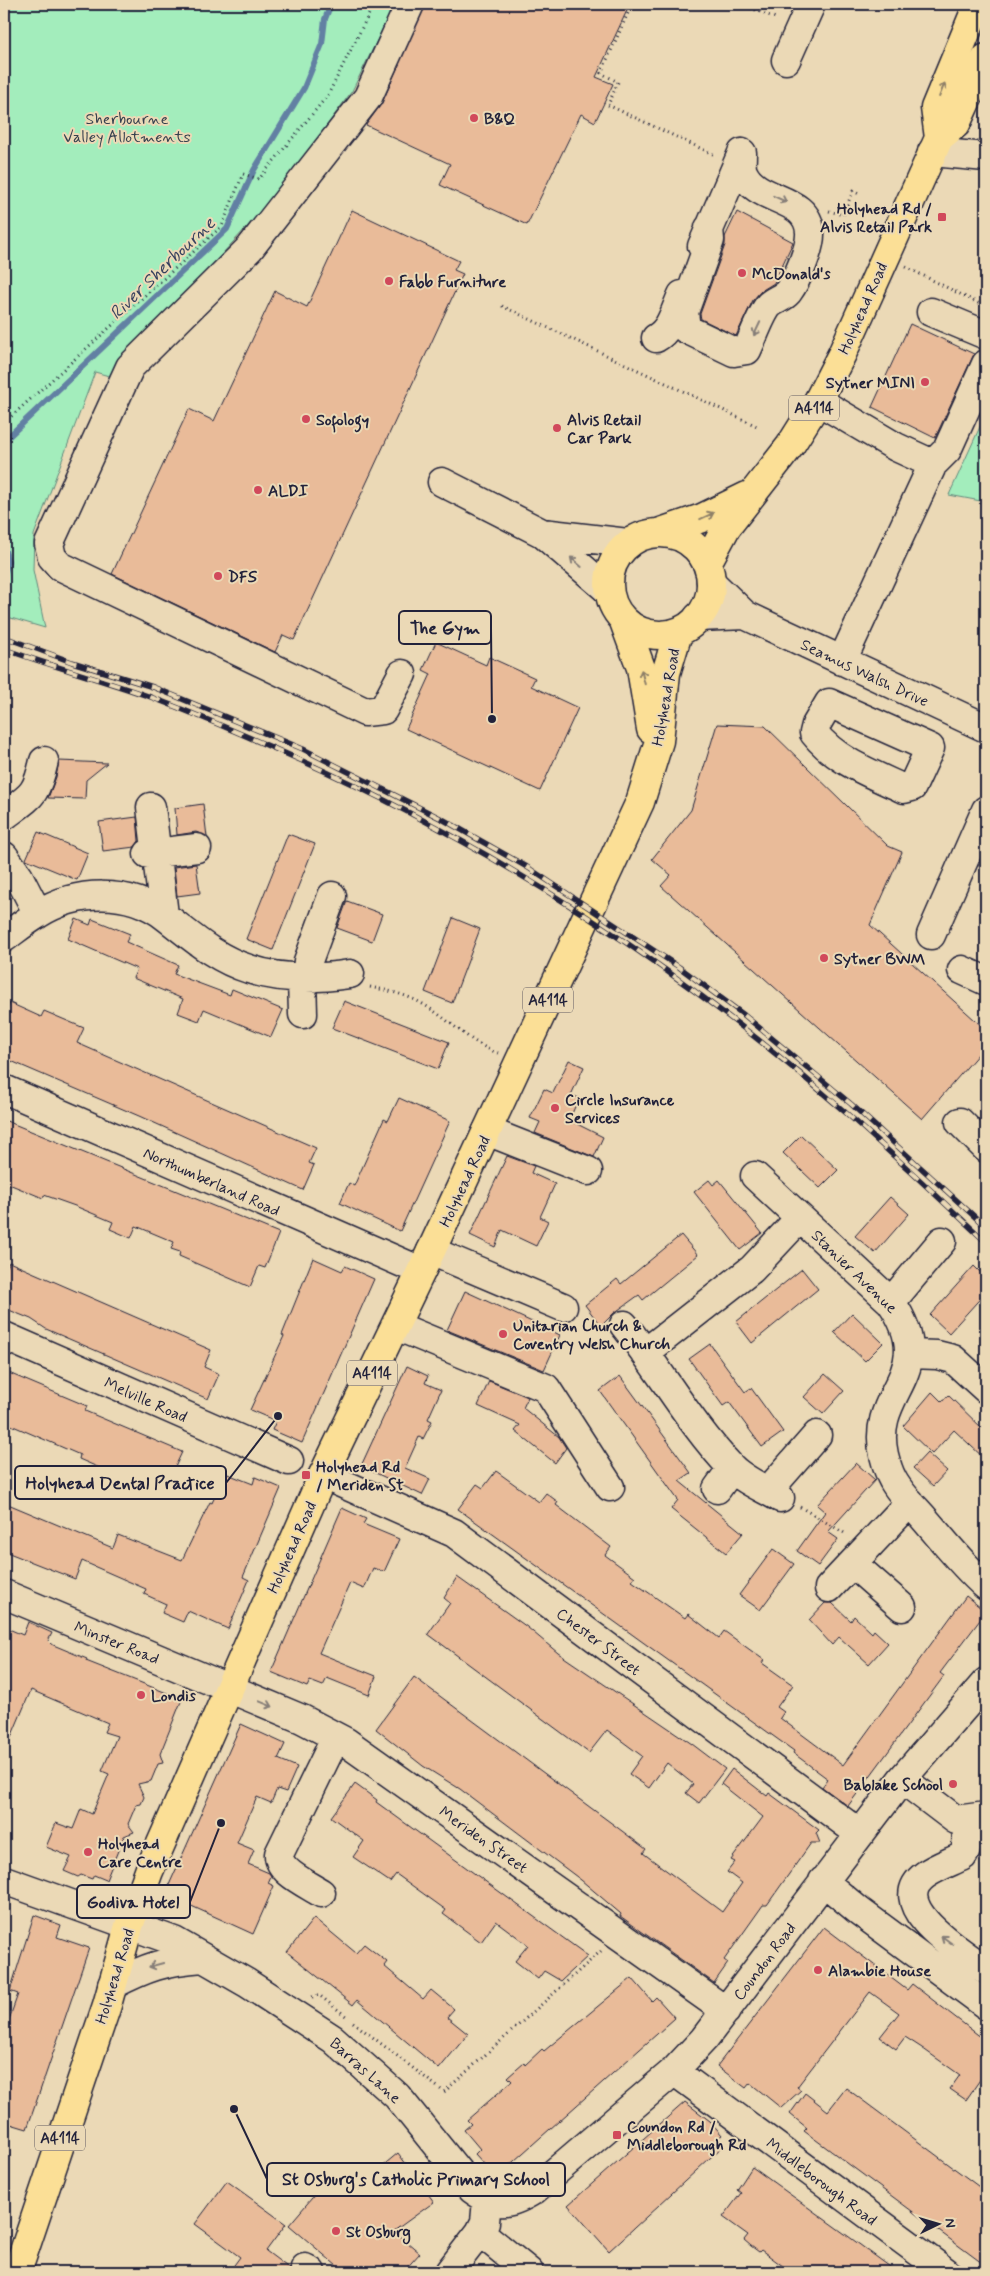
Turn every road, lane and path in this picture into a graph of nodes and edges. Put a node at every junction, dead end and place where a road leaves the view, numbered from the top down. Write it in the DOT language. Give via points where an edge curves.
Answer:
graph roads {
  1 [pos="374,4"];
  2 [pos="410,4"];
  3 [pos="632,4"];
  4 [pos="741,4"];
  5 [pos="811,4"];
  6 [pos="978,4"];
  7 [pos="801,28"];
  8 [pos="986,58"];
  9 [pos="786,60"];
  10 [pos="935,145"];
  11 [pos="986,157"];
  12 [pos="736,166"];
  13 [pos="756,188"];
  14 [pos="720,201"];
  15 [pos="709,228"];
  16 [pos="886,255"];
  17 [pos="502,306"];
  18 [pos="986,306"];
  19 [pos="931,312"];
  20 [pos="986,335"];
  21 [pos="656,338"];
  22 [pos="986,364"];
  23 [pos="818,401"];
  24 [pos="4,423"];
  25 [pos="759,427"];
  26 [pos="933,464"];
  27 [pos="442,482"];
  28 [pos="753,493"];
  29 [pos="662,532"];
  30 [pos="542,533"];
  31 [pos="628,544"];
  32 [pos="709,572"];
  33 [pos="609,591"];
  34 [pos="745,615"];
  35 [pos="623,619"];
  36 [pos="688,625"];
  37 [pos="842,661"];
  38 [pos="402,674"];
  39 [pos="896,686"];
  40 [pos="880,725"];
  41 [pos="986,728"];
  42 [pos="653,760"];
  43 [pos="44,761"];
  44 [pos="151,807"];
  45 [pos="986,810"];
  46 [pos="4,816"];
  47 [pos="197,848"];
  48 [pos="152,853"];
  49 [pos="4,856"];
  50 [pos="332,896"];
  51 [pos="38,914"];
  52 [pos="164,915"];
  53 [pos="931,935"];
  54 [pos="4,938"];
  55 [pos="962,970"];
  56 [pos="304,978"];
  57 [pos="357,979"];
  58 [pos="986,981"];
  59 [pos="303,1014"];
  60 [pos="521,1060"];
  61 [pos="4,1089"];
  62 [pos="960,1122"];
  63 [pos="487,1131"];
  64 [pos="986,1148"];
  65 [pos="588,1171"];
  66 [pos="755,1176"];
  67 [pos="800,1219"];
  68 [pos="942,1241"];
  69 [pos="426,1261"];
  70 [pos="891,1302"];
  71 [pos="564,1307"];
  72 [pos="396,1326"];
  73 [pos="624,1326"];
  74 [pos="4,1336"];
  75 [pos="646,1352"];
  76 [pos="910,1354"];
  77 [pos="986,1389"];
  78 [pos="817,1435"];
  79 [pos="289,1461"];
  80 [pos="323,1475"];
  81 [pos="610,1487"];
  82 [pos="774,1494"];
  83 [pos="910,1502"];
  84 [pos="860,1555"];
  85 [pos="986,1586"];
  86 [pos="829,1588"];
  87 [pos="4,1594"];
  88 [pos="902,1607"];
  89 [pos="230,1689"];
  90 [pos="981,1699"];
  91 [pos="336,1737"];
  92 [pos="902,1779"];
  93 [pos="974,1823"];
  94 [pos="860,1834"];
  95 [pos="4,1880"];
  96 [pos="823,1882"];
  97 [pos="321,1892"];
  98 [pos="129,1926"];
  99 [pos="620,1934"];
  100 [pos="203,1958"];
  101 [pos="986,1970"];
  102 [pos="112,1985"];
  103 [pos="316,2005"];
  104 [pos="986,2005"];
  105 [pos="726,2011"];
  106 [pos="674,2072"];
  107 [pos="497,2201"];
  108 [pos="480,2232"];
  109 [pos="17,2272"];
  110 [pos="449,2272"];
  111 [pos="529,2272"];
  112 [pos="946,2272"];
  1 -- 24 [label="path" via="328,94 258,179 243,174 222,226"];
  2 -- 38 [label="street" via="368,97 250,248 130,367 49,544 52,558 60,566 365,712 383,710"];
  3 -- 12 [label="path" via="601,73 618,82 608,105"];
  4 -- 7 [label="path"];
  5 -- 7 [label="street"];
  10 -- 6 [label="highway, one-way" via="935,108"];
  7 -- 9 [label="street"];
  8 -- 10 [label="highway, Holyhead Road / A4114" via="956,124"];
  10 -- 11 [label="street"];
  10 -- 16 [label="highway, Holyhead Road / A4114"];
  12 -- 13 [label="street" via="742,153 742,170"];
  12 -- 14 [label="street"];
  13 -- 14 [label="street" via="729,194"];
  13 -- 15 [label="street, one-way" via="797,207 806,216 810,233 806,256 787,293 768,306 747,350 734,352 686,329 684,312 710,240"];
  14 -- 15 [label="street"];
  15 -- 21 [label="street" via="670,324"];
  16 -- 18 [label="path" via="921,276"];
  16 -- 23 [label="highway, Holyhead Road / A4114"];
  17 -- 25 [label="path"];
  19 -- 20 [label="street"];
  22 -- 26 [label="street" via="946,450"];
  23 -- 26 [label="street" via="896,447"];
  23 -- 28 [label="highway, Holyhead Road / A4114" via="790,446"];
  26 -- 37 [label="street"];
  27 -- 30 [label="street"];
  29 -- 28 [label="highway, Holyhead Road, one-way" via="702,518"];
  28 -- 32 [label="highway, Holyhead Road" via="726,528"];
  29 -- 31 [label="highway"];
  29 -- 32 [label="highway" via="692,544"];
  30 -- 31 [label="street"];
  33 -- 30 [label="street, one-way"];
  31 -- 33 [label="highway" via="611,568"];
  32 -- 34 [label="street"];
  32 -- 36 [label="highway" via="709,600"];
  33 -- 35 [label="highway"];
  34 -- 36 [label="street"];
  34 -- 37 [label="street, Seamus Walsh Drive"];
  35 -- 36 [label="highway" via="648,634"];
  42 -- 35 [label="highway, Holyhead Road / A4114, one-way" via="645,685 636,650"];
  36 -- 42 [label="highway, Holyhead Road / A4114" via="666,673 662,722"];
  37 -- 39 [label="street, Seamus Walsh Drive"];
  39 -- 40 [label="street"];
  39 -- 41 [label="street, Seamus Walsh Drive"];
  42 -- 60 [label="highway, Holyhead Road / A4114" via="640,802"];
  43 -- 46 [label="street" via="38,787"];
  44 -- 48 [label="street"];
  45 -- 53 [label="street"];
  47 -- 48 [label="street"];
  48 -- 52 [label="street"];
  49 -- 51 [label="street"];
  50 -- 56 [label="street"];
  51 -- 52 [label="street" via="67,900 100,896 132,899"];
  51 -- 54 [label="street"];
  52 -- 56 [label="street" via="191,939 229,961 266,974"];
  55 -- 58 [label="street"];
  56 -- 57 [label="street"];
  56 -- 59 [label="street"];
  57 -- 60 [label="path" via="412,998 488,1050"];
  60 -- 63 [label="highway, Holyhead Road / A4114"];
  61 -- 69 [label="street, Northumberland Road"];
  62 -- 64 [label="street"];
  63 -- 65 [label="street"];
  63 -- 69 [label="highway, Holyhead Road / A4114"];
  66 -- 67 [label="street, Stanier Avenue"];
  67 -- 70 [label="street, Stanier Avenue"];
  67 -- 75 [label="street" via="752,1269"];
  68 -- 70 [label="street"];
  69 -- 71 [label="street, Northumberland Road"];
  69 -- 72 [label="highway, Holyhead Road / A4114"];
  70 -- 76 [label="street, Stanier Avenue" via="906,1326"];
  72 -- 80 [label="highway, Holyhead Road / A4114"];
  72 -- 81 [label="street" via="546,1388"];
  73 -- 75 [label="street"];
  74 -- 79 [label="street, Melville Road"];
  75 -- 82 [label="street" via="724,1479"];
  76 -- 77 [label="street" via="953,1359"];
  76 -- 83 [label="street, Stanier Avenue" via="904,1375 889,1403 883,1436 884,1454 893,1480"];
  78 -- 82 [label="street"];
  80 -- 89 [label="highway, Holyhead Road / A4114"];
  80 -- 94 [label="street, Chester Street" via="454,1533"];
  82 -- 84 [label="path"];
  83 -- 84 [label="street"];
  83 -- 85 [label="street, Stanier Avenue" via="969,1571"];
  84 -- 86 [label="street"];
  84 -- 88 [label="street"];
  87 -- 89 [label="street, Minster Road"];
  89 -- 91 [label="street, Meriden Street, one-way"];
  89 -- 98 [label="highway, Holyhead Road / A4114" via="149,1870"];
  90 -- 92 [label="street, Coundon Road"];
  91 -- 97 [label="street" via="279,1854 284,1868"];
  91 -- 99 [label="street, Meriden Street"];
  92 -- 93 [label="street"];
  92 -- 94 [label="street, Coundon Road"];
  101 -- 93 [label="street, one-way" via="937,1932 914,1906 916,1886 924,1876 963,1856"];
  94 -- 96 [label="street, Coundon Road"];
  95 -- 98 [label="street, Barras Lane"];
  96 -- 104 [label="street"];
  96 -- 105 [label="street, Coundon Road"];
  98 -- 100 [label="street, Barras Lane" via="174,1941"];
  98 -- 102 [label="highway, Holyhead Road / A4114"];
  99 -- 103 [label="path" via="444,2092 319,1995 308,1999"];
  99 -- 105 [label="street, Meriden Street"];
  100 -- 102 [label="street, one-way" via="171,1960 146,1967"];
  100 -- 107 [label="street, Barras Lane" via="333,2038 397,2096 472,2188"];
  102 -- 109 [label="highway, Holyhead Road / A4114"];
  105 -- 106 [label="street, Coundon Road"];
  106 -- 107 [label="street, Coundon Road" via="534,2190 520,2198"];
  106 -- 112 [label="street, Middleborough Road"];
  107 -- 108 [label="street"];
  108 -- 110 [label="street"];
  108 -- 111 [label="street"];
}
